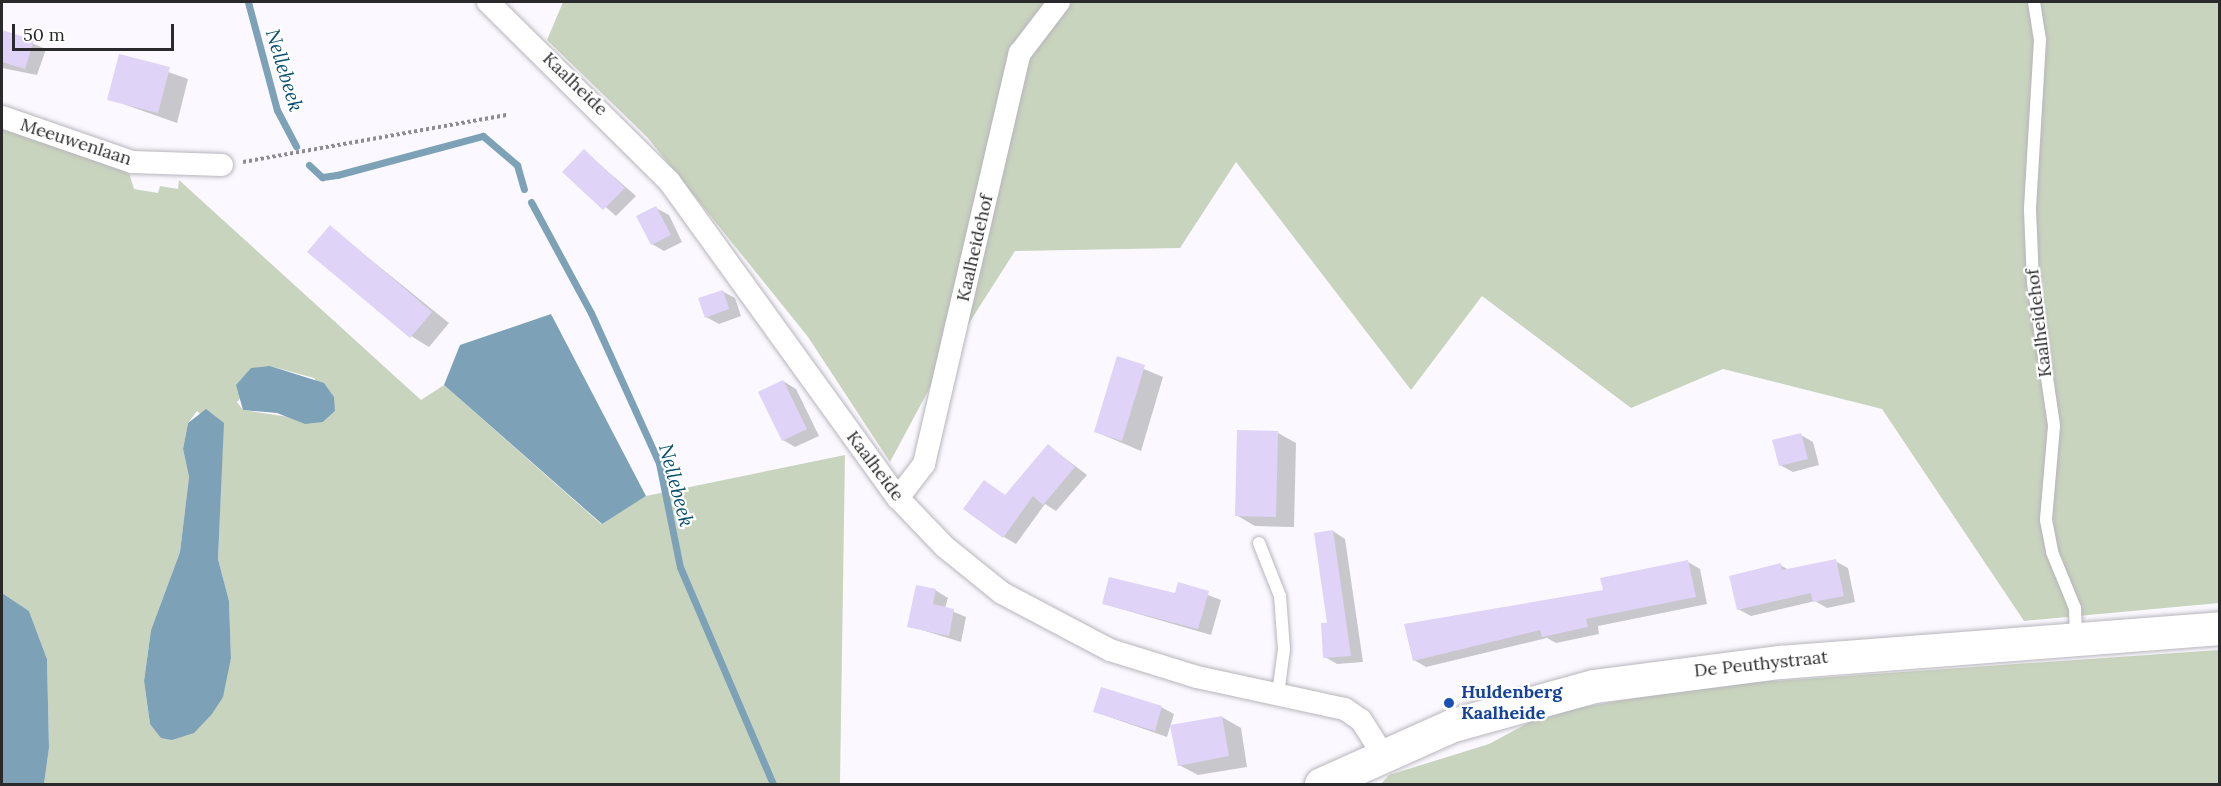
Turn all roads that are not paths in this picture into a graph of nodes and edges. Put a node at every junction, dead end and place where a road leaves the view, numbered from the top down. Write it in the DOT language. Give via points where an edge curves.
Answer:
graph roads {
  1 [pos="488,2"];
  2 [pos="1059,2"];
  3 [pos="2034,2"];
  4 [pos="2,117"];
  5 [pos="222,165"];
  6 [pos="898,498"];
  7 [pos="1259,543"];
  8 [pos="2220,628"];
  9 [pos="2076,639"];
  10 [pos="1278,694"];
  11 [pos="1383,754"];
  12 [pos="1321,784"];
  1 -- 6 [label="street, Kaalheide" via="669,180"];
  2 -- 6 [label="street, Kaalheidehof" via="1020,53 924,464"];
  3 -- 9 [label="lane, Kaalheidehof" via="2040,40 2030,210 2033,283 2054,426 2046,520 2052,552 2075,608"];
  4 -- 5 [label="street, Meeuwenlaan" via="132,162"];
  6 -- 10 [label="street, Kaalheide" via="945,547 1002,593 1059,627 1197,677"];
  7 -- 10 [label="lane" via="1280,596 1284,649"];
  8 -- 9 [label="main road, De Peuthystraat"];
  9 -- 11 [label="main road, De Peuthystraat" via="1780,662 1594,686 1506,708"];
  10 -- 11 [label="street, Kaalheide" via="1345,709 1361,720"];
  11 -- 12 [label="main road, De Peuthystraat"];
}
